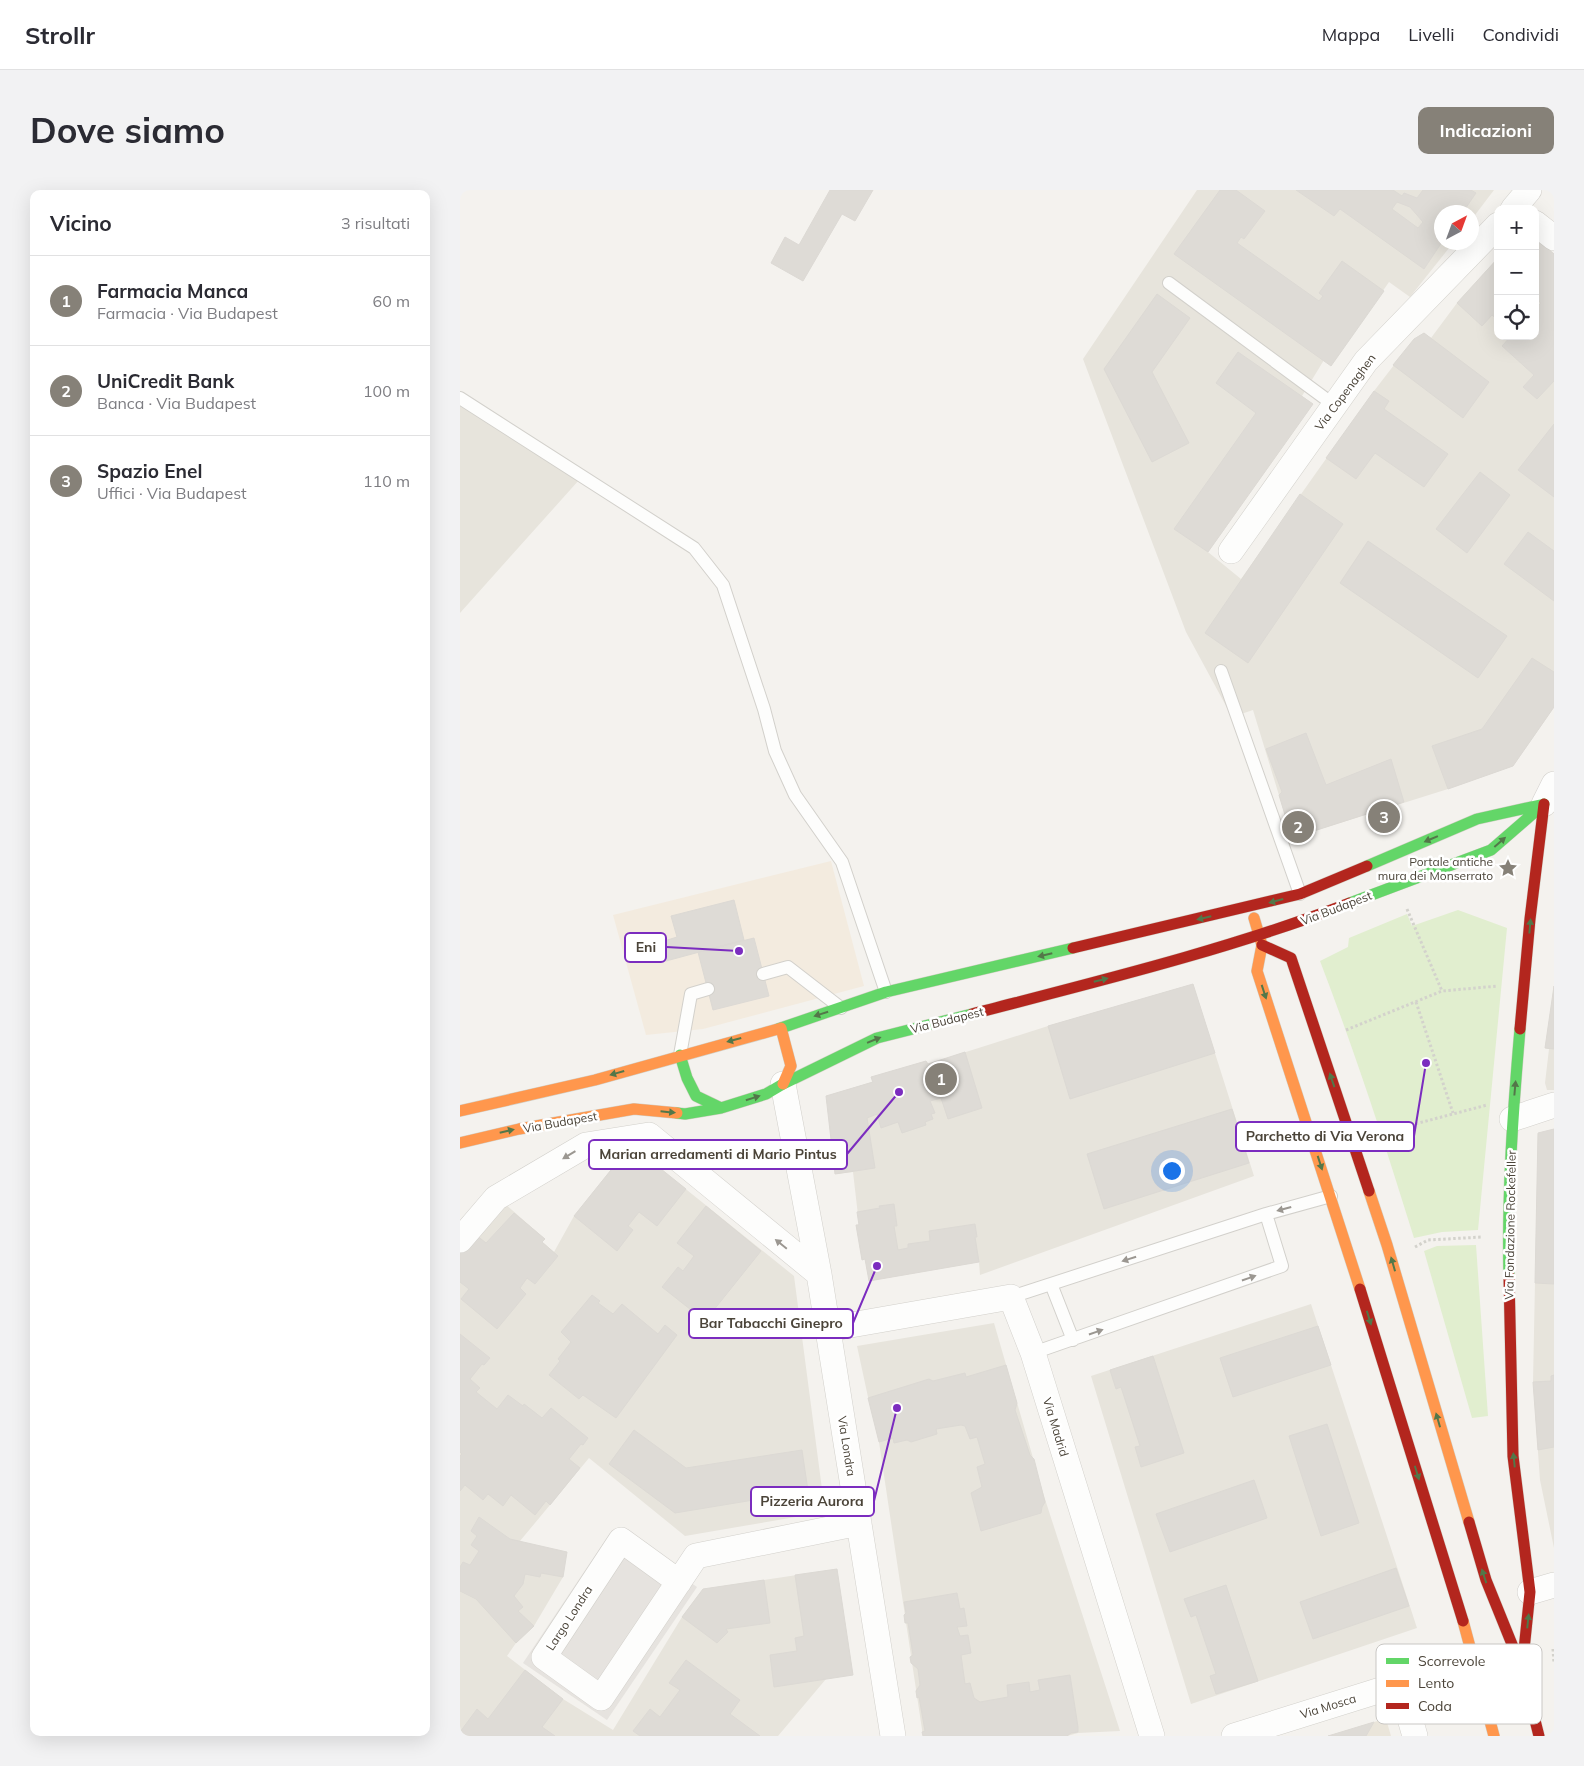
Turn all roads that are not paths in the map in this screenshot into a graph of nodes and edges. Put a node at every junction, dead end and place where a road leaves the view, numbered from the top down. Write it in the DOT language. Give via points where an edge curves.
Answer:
graph roads {
  1 [pos="1539,226"];
  2 [pos="1494,229"];
  3 [pos="1554,238"];
  4 [pos="1169,284"];
  5 [pos="460,398"];
  6 [pos="1334,405"];
  7 [pos="1230,551"];
  8 [pos="1221,671"];
  9 [pos="1551,797"];
  10 [pos="1300,894"];
  11 [pos="1251,907"];
  12 [pos="1261,940"];
  13 [pos="763,974"];
  14 [pos="708,989"];
  15 [pos="886,992"];
  16 [pos="840,1008"];
  17 [pos="781,1028"];
  18 [pos="680,1055"];
  19 [pos="784,1084"];
  20 [pos="1554,1104"];
  21 [pos="721,1108"];
  22 [pos="460,1111"];
  23 [pos="1512,1119"];
  24 [pos="460,1143"];
  25 [pos="1331,1196"];
  26 [pos="1266,1214"];
  27 [pos="460,1240"];
  28 [pos="819,1274"];
  29 [pos="1051,1284"];
  30 [pos="1011,1297"];
  31 [pos="828,1329"];
  32 [pos="1073,1340"];
  33 [pos="1033,1354"];
  34 [pos="859,1523"];
  35 [pos="679,1582"];
  36 [pos="1554,1585"];
  37 [pos="1530,1592"];
  38 [pos="1469,1644"];
  39 [pos="1512,1644"];
  40 [pos="1525,1644"];
  41 [pos="1376,1692"];
  42 [pos="892,1736"];
  43 [pos="1152,1736"];
  44 [pos="1234,1736"];
  1 -- 3 [label="street"];
  2 -- 6 [label="street, Via Copenaghen" via="1366,361"];
  4 -- 6 [label="lane"];
  5 -- 15 [label="lane" via="694,548 723,584 775,751 795,795 842,862"];
  6 -- 7 [label="street, Via Copenaghen"];
  8 -- 10 [label="lane"];
  9 -- 10 [label="main road, one-way" via="1477,819"];
  12 -- 9 [label="main road, Via Budapest, one-way" via="1300,922 1491,850"];
  23 -- 9 [label="main road, Via Fondazione Rockefeller, one-way" via="1530,919"];
  10 -- 11 [label="main road, one-way"];
  11 -- 12 [label="main road"];
  11 -- 15 [label="main road, one-way"];
  19 -- 12 [label="main road, Via Budapest, one-way" via="877,1038"];
  12 -- 25 [label="main road, one-way" via="1257,971"];
  39 -- 12 [label="main road, Via Fondazione Rockefeller, one-way" via="1486,1580 1387,1245 1291,958"];
  13 -- 16 [label="lane" via="788,967"];
  14 -- 18 [label="lane" via="691,994"];
  15 -- 16 [label="main road"];
  16 -- 17 [label="main road, one-way"];
  17 -- 18 [label="main road, one-way"];
  17 -- 19 [label="main road" via="791,1066"];
  18 -- 21 [label="main road" via="696,1096"];
  18 -- 22 [label="main road, one-way" via="595,1080"];
  21 -- 19 [label="main road, Via Budapest, one-way" via="766,1094"];
  19 -- 28 [label="street, Via Londra"];
  20 -- 23 [label="street"];
  24 -- 21 [label="main road, Via Budapest, one-way" via="634,1109 685,1114"];
  37 -- 23 [label="main road, Via Fondazione Rockefeller, one-way" via="1513,1446 1508,1238"];
  25 -- 26 [label="lane, one-way"];
  25 -- 38 [label="main road, one-way"];
  26 -- 29 [label="lane, one-way"];
  32 -- 26 [label="lane, one-way" via="1282,1266"];
  28 -- 27 [label="street, one-way" via="649,1135 586,1144 496,1198"];
  28 -- 31 [label="street, Via Londra"];
  29 -- 30 [label="lane"];
  29 -- 32 [label="lane"];
  30 -- 31 [label="street"];
  30 -- 33 [label="street, Via Madrid"];
  31 -- 34 [label="street, Via Londra"];
  32 -- 33 [label="lane"];
  33 -- 43 [label="street, Via Madrid"];
  34 -- 35 [label="street, Largo Londra" via="696,1556"];
  34 -- 42 [label="street, Via Londra"];
  35 -- 35 [label="street, Largo Londra" via="601,1698 544,1657 621,1540"];
  36 -- 37 [label="street"];
  40 -- 37 [label="main road, Via Fondazione Rockefeller, one-way"];
  41 -- 44 [label="street, Via Mosca"];
}
